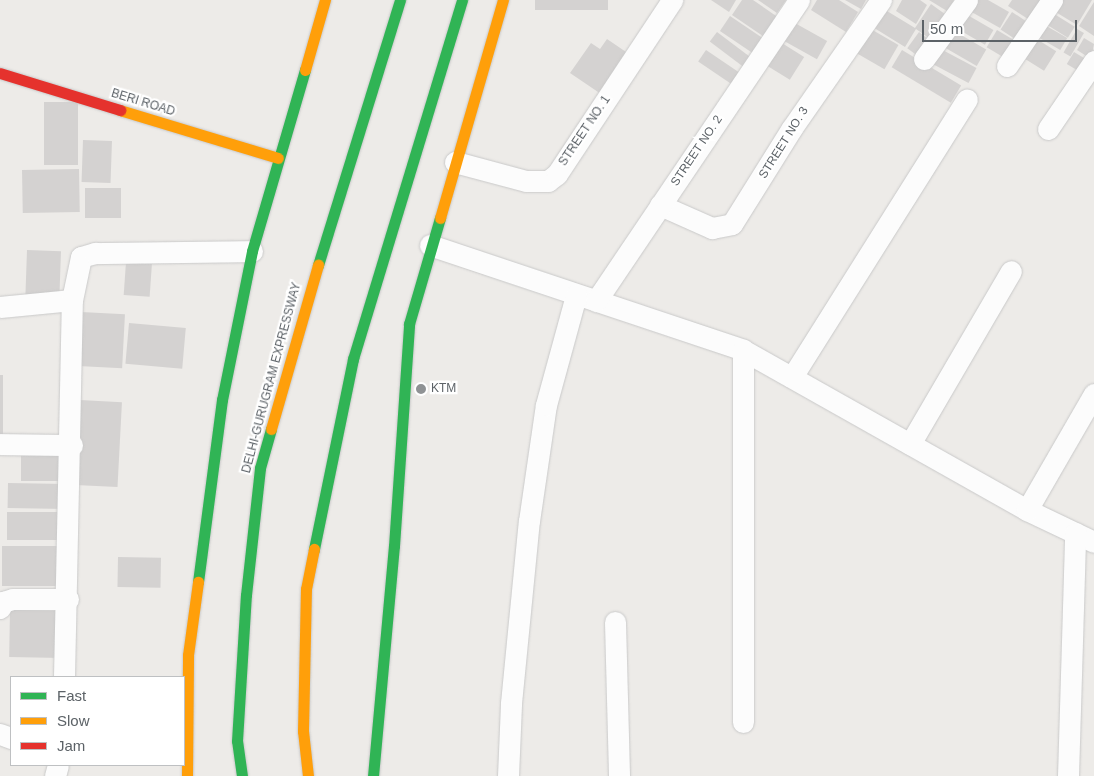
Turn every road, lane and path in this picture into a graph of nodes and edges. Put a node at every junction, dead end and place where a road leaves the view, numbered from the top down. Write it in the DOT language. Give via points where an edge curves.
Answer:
graph roads {
  1 [pos="324,0"];
  2 [pos="400,0"];
  3 [pos="462,0"];
  4 [pos="503,0"];
  5 [pos="672,0"];
  6 [pos="799,0"];
  7 [pos="881,0"];
  8 [pos="967,0"];
  9 [pos="1052,0"];
  10 [pos="924,60"];
  11 [pos="1094,61"];
  12 [pos="1006,66"];
  13 [pos="0,73"];
  14 [pos="967,99"];
  15 [pos="1048,129"];
  16 [pos="278,158"];
  17 [pos="455,162"];
  18 [pos="660,205"];
  19 [pos="430,245"];
  20 [pos="252,250"];
  21 [pos="1011,271"];
  22 [pos="586,298"];
  23 [pos="72,300"];
  24 [pos="0,307"];
  25 [pos="743,350"];
  26 [pos="792,377"];
  27 [pos="1093,398"];
  28 [pos="0,444"];
  29 [pos="72,444"];
  30 [pos="910,444"];
  31 [pos="1027,510"];
  32 [pos="1085,538"];
  33 [pos="68,599"];
  34 [pos="0,608"];
  35 [pos="615,622"];
  36 [pos="64,676"];
  37 [pos="743,722"];
  38 [pos="187,776"];
  39 [pos="242,776"];
  40 [pos="308,776"];
  41 [pos="373,776"];
  42 [pos="508,776"];
  43 [pos="619,776"];
  44 [pos="1068,776"];
  1 -- 16 [label="main road"];
  2 -- 39 [label="main road, DELHI-GURUGRAM EXPRESSWAY" via="296,337 260,468 246,595 238,731"];
  3 -- 40 [label="main road" via="353,359 308,579 303,731"];
  4 -- 17 [label="main road"];
  5 -- 17 [label="street, STREET NO. 1" via="557,174 548,181 526,181"];
  6 -- 18 [label="street, STREET NO. 2"];
  7 -- 18 [label="street, STREET NO. 3" via="792,128 732,224 712,228"];
  8 -- 10 [label="street"];
  9 -- 12 [label="street"];
  11 -- 15 [label="street"];
  13 -- 16 [label="main road, BERI ROAD"];
  14 -- 26 [label="street"];
  16 -- 20 [label="main road"];
  17 -- 19 [label="main road"];
  18 -- 22 [label="street, STREET NO. 2"];
  19 -- 22 [label="street"];
  19 -- 41 [label="main road" via="409,324 394,546"];
  20 -- 23 [label="street" via="86,254 78,265"];
  20 -- 38 [label="main road" via="222,400 188,655"];
  21 -- 30 [label="street"];
  22 -- 25 [label="street"];
  22 -- 42 [label="street, STREET NO. 2" via="546,405 511,703"];
  23 -- 24 [label="street"];
  23 -- 29 [label="street"];
  25 -- 26 [label="street"];
  25 -- 37 [label="street"];
  26 -- 30 [label="street"];
  27 -- 31 [label="street"];
  28 -- 29 [label="street"];
  29 -- 33 [label="street"];
  30 -- 31 [label="street"];
  31 -- 32 [label="street"];
  32 -- 44 [label="street"];
  33 -- 34 [label="street" via="13,599 3,602"];
  33 -- 36 [label="street"];
  35 -- 43 [label="street"];
}
